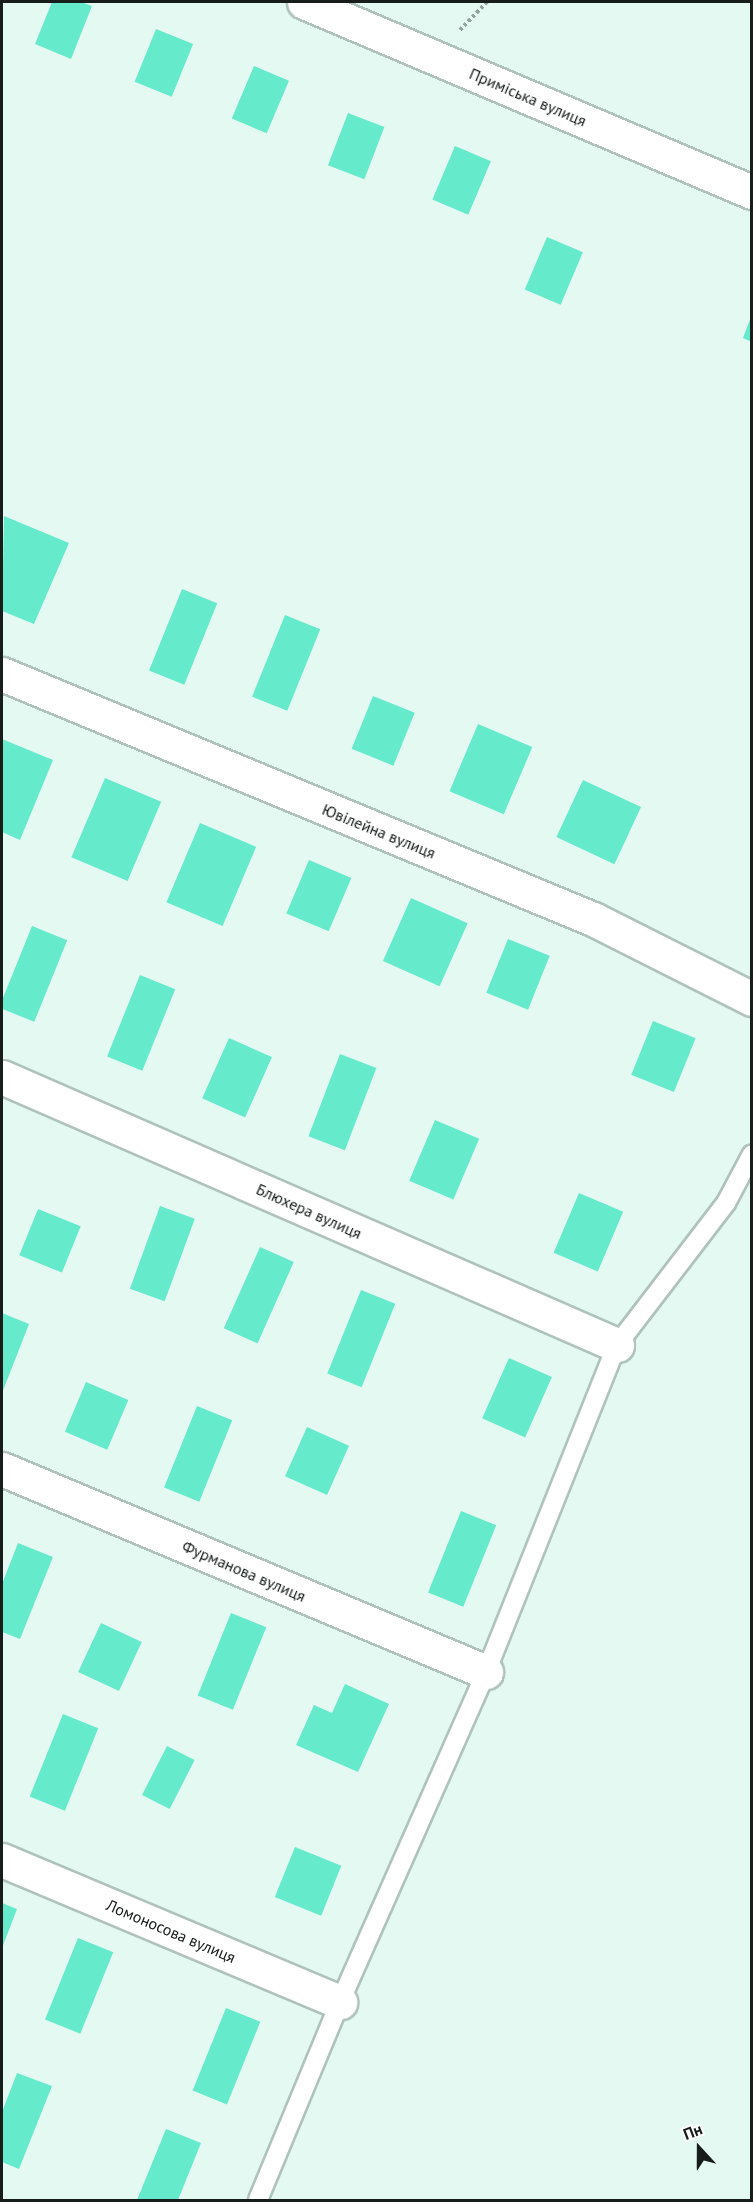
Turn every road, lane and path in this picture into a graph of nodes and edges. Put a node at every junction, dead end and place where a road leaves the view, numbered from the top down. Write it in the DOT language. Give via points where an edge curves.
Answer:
graph roads {
  1 [pos="304,2"];
  2 [pos="752,192"];
  3 [pos="2,674"];
  4 [pos="752,999"];
  5 [pos="2,1077"];
  6 [pos="752,1154"];
  7 [pos="617,1345"];
  8 [pos="2,1469"];
  9 [pos="486,1672"];
  10 [pos="2,1860"];
  11 [pos="340,2002"];
  12 [pos="258,2200"];
  1 -- 2 [label="street, Приміська вулиця"];
  3 -- 4 [label="street, Ювілейна вулиця" via="593,919"];
  5 -- 7 [label="street, Блюхера вулиця"];
  6 -- 7 [label="lane" via="726,1203"];
  7 -- 9 [label="lane"];
  8 -- 9 [label="street, Фурманова вулиця"];
  9 -- 11 [label="lane"];
  10 -- 11 [label="street, Ломоносова вулиця"];
  11 -- 12 [label="lane"];
}
